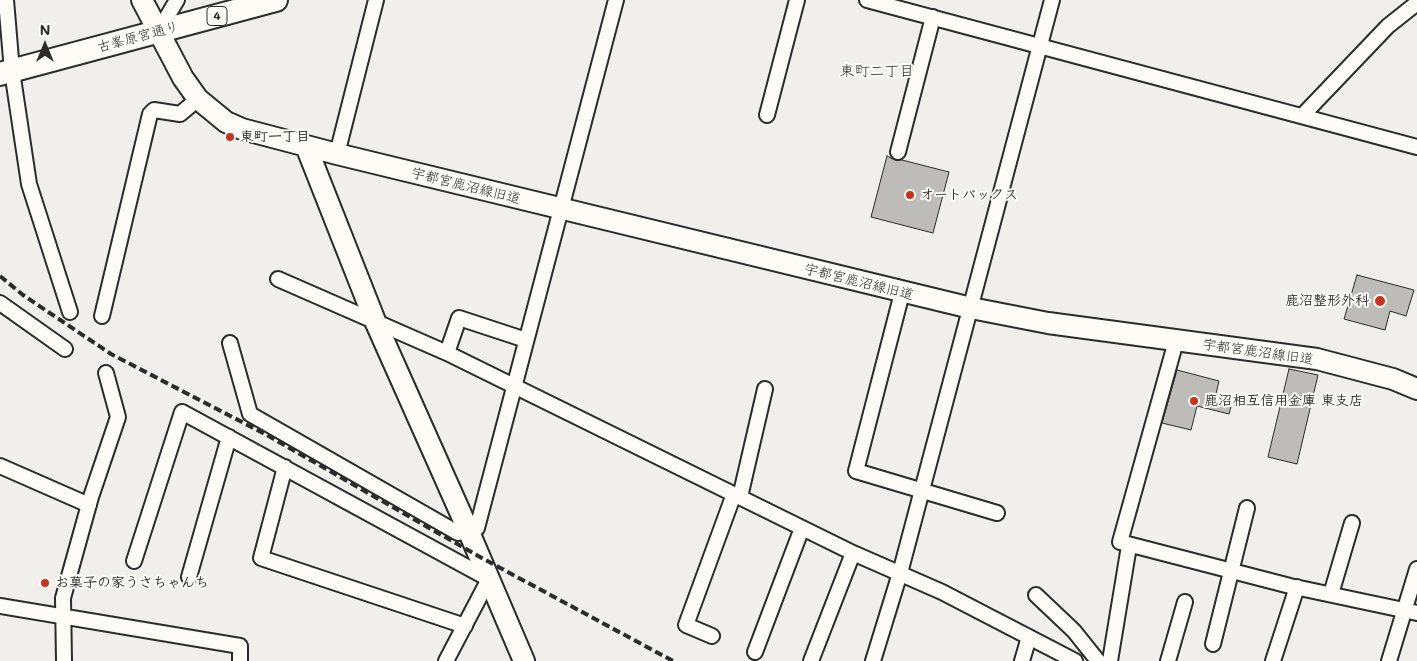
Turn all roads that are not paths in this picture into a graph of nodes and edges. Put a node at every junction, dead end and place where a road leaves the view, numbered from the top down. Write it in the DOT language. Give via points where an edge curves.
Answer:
graph roads {
  1 [pos="6,0"];
  2 [pos="142,0"];
  3 [pos="177,0"];
  4 [pos="276,0"];
  5 [pos="376,0"];
  6 [pos="616,0"];
  7 [pos="797,0"];
  8 [pos="867,0"];
  9 [pos="1052,0"];
  10 [pos="1417,3"];
  11 [pos="933,17"];
  12 [pos="158,32"];
  13 [pos="1040,45"];
  14 [pos="6,72"];
  15 [pos="198,99"];
  16 [pos="767,115"];
  17 [pos="1302,116"];
  18 [pos="306,146"];
  19 [pos="1417,147"];
  20 [pos="898,152"];
  21 [pos="337,154"];
  22 [pos="561,209"];
  23 [pos="278,280"];
  24 [pos="902,293"];
  25 [pos="0,303"];
  26 [pos="971,308"];
  27 [pos="70,312"];
  28 [pos="102,316"];
  29 [pos="375,321"];
  30 [pos="526,340"];
  31 [pos="1176,341"];
  32 [pos="230,344"];
  33 [pos="65,349"];
  34 [pos="447,353"];
  35 [pos="106,373"];
  36 [pos="515,385"];
  37 [pos="765,388"];
  38 [pos="1417,390"];
  39 [pos="229,437"];
  40 [pos="0,466"];
  41 [pos="285,467"];
  42 [pos="921,491"];
  43 [pos="737,496"];
  44 [pos="89,505"];
  45 [pos="1247,508"];
  46 [pos="997,513"];
  47 [pos="1352,523"];
  48 [pos="802,528"];
  49 [pos="469,532"];
  50 [pos="1129,546"];
  51 [pos="853,553"];
  52 [pos="134,561"];
  53 [pos="1417,569"];
  54 [pos="1230,571"];
  55 [pos="900,573"];
  56 [pos="189,577"];
  57 [pos="489,579"];
  58 [pos="1297,587"];
  59 [pos="1331,594"];
  60 [pos="1036,595"];
  61 [pos="1185,602"];
  62 [pos="0,606"];
  63 [pos="1411,611"];
  64 [pos="63,617"];
  65 [pos="465,626"];
  66 [pos="712,636"];
  67 [pos="1029,637"];
  68 [pos="1213,644"];
  69 [pos="755,652"];
  70 [pos="64,661"];
  71 [pos="240,661"];
  72 [pos="446,661"];
  73 [pos="524,661"];
  74 [pos="811,661"];
  75 [pos="873,661"];
  76 [pos="1022,661"];
  77 [pos="1075,661"];
  78 [pos="1098,661"];
  79 [pos="1110,661"];
  80 [pos="1168,661"];
  81 [pos="1273,661"];
  82 [pos="1389,661"];
  1 -- 14 [label="street"];
  2 -- 12 [label="street, 宇都宮鹿沼線旧道"];
  3 -- 12 [label="street"];
  4 -- 12 [label="main road, 古峯原宮通り / 4"];
  5 -- 21 [label="street"];
  6 -- 22 [label="street"];
  7 -- 16 [label="street"];
  8 -- 11 [label="street"];
  9 -- 13 [label="street"];
  10 -- 17 [label="street" via="1388,26"];
  11 -- 13 [label="street"];
  11 -- 20 [label="street"];
  12 -- 14 [label="main road, 古峯原宮通り / 4"];
  12 -- 15 [label="street, 宇都宮鹿沼線旧道"];
  13 -- 17 [label="street"];
  13 -- 26 [label="street"];
  14 -- 27 [label="street" via="28,184"];
  15 -- 18 [label="street, 宇都宮鹿沼線旧道" via="214,114 242,129"];
  15 -- 28 [label="street" via="180,114 154,110 150,114"];
  17 -- 19 [label="street"];
  18 -- 21 [label="street, 宇都宮鹿沼線旧道"];
  18 -- 29 [label="street"];
  21 -- 22 [label="street, 宇都宮鹿沼線旧道"];
  22 -- 24 [label="street, 宇都宮鹿沼線旧道"];
  22 -- 30 [label="street"];
  23 -- 29 [label="street"];
  24 -- 26 [label="street, 宇都宮鹿沼線旧道"];
  24 -- 42 [label="street" via="856,471"];
  25 -- 33 [label="street"];
  26 -- 31 [label="street, 宇都宮鹿沼線旧道" via="1048,323"];
  26 -- 42 [label="street"];
  29 -- 34 [label="street"];
  29 -- 49 [label="street"];
  30 -- 34 [label="street" via="459,318"];
  30 -- 36 [label="street"];
  31 -- 38 [label="street, 宇都宮鹿沼線旧道" via="1316,359 1393,379"];
  31 -- 50 [label="street" via="1120,542"];
  32 -- 49 [label="street" via="250,414 458,533"];
  34 -- 36 [label="street"];
  35 -- 44 [label="street" via="118,417"];
  36 -- 43 [label="street"];
  36 -- 49 [label="street" via="477,528"];
  37 -- 43 [label="street"];
  39 -- 41 [label="street"];
  39 -- 52 [label="street" via="182,412"];
  39 -- 56 [label="street"];
  40 -- 44 [label="street"];
  41 -- 57 [label="street"];
  41 -- 65 [label="street" via="261,558"];
  42 -- 46 [label="street"];
  42 -- 55 [label="street"];
  43 -- 48 [label="street"];
  43 -- 66 [label="street" via="686,625"];
  44 -- 64 [label="street" via="63,598"];
  45 -- 54 [label="street"];
  47 -- 59 [label="street"];
  48 -- 51 [label="street"];
  48 -- 69 [label="street"];
  49 -- 57 [label="street"];
  50 -- 54 [label="street"];
  50 -- 79 [label="street"];
  51 -- 55 [label="street"];
  51 -- 74 [label="street"];
  53 -- 63 [label="street"];
  54 -- 58 [label="street"];
  54 -- 68 [label="street"];
  55 -- 67 [label="street"];
  55 -- 75 [label="street"];
  57 -- 65 [label="street"];
  57 -- 73 [label="street"];
  58 -- 59 [label="street"];
  58 -- 81 [label="street"];
  59 -- 63 [label="street"];
  60 -- 78 [label="street" via="1074,631"];
  61 -- 80 [label="street"];
  62 -- 64 [label="street"];
  63 -- 82 [label="street"];
  64 -- 70 [label="street"];
  64 -- 71 [label="street" via="240,646"];
  65 -- 72 [label="street"];
  67 -- 76 [label="street"];
  67 -- 77 [label="street"];
}
